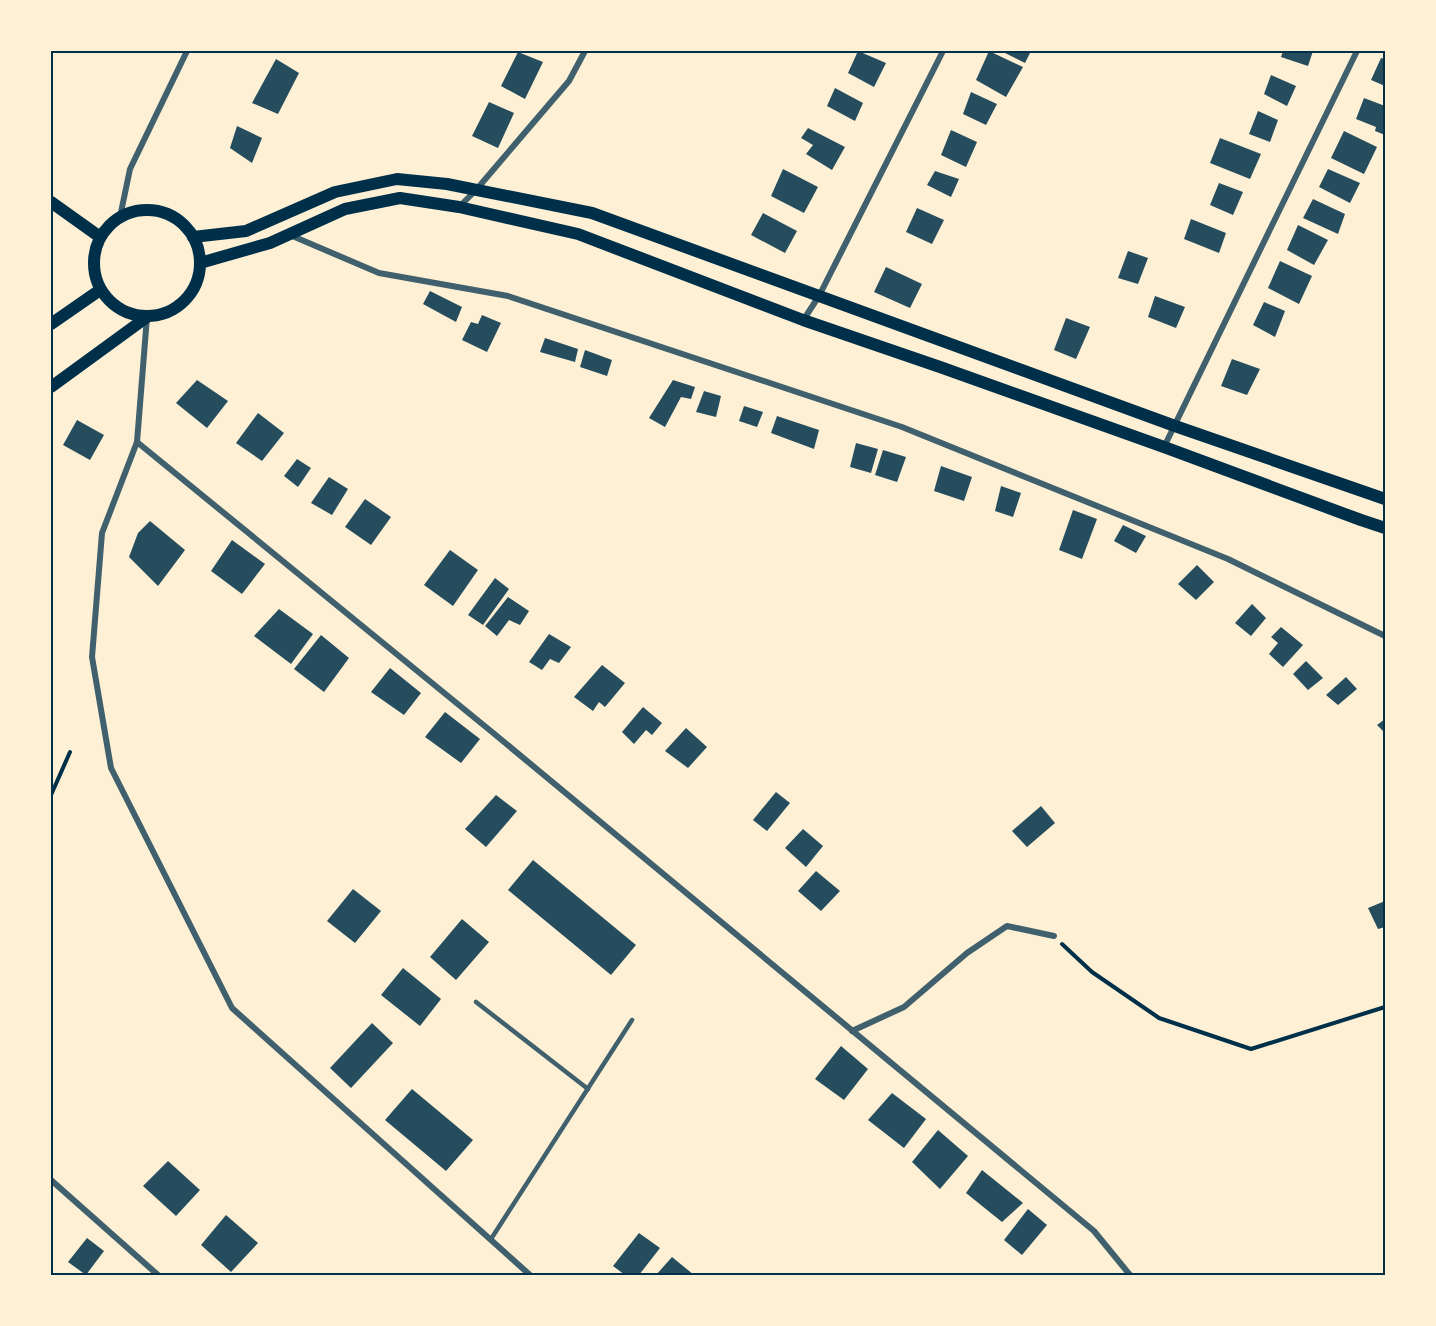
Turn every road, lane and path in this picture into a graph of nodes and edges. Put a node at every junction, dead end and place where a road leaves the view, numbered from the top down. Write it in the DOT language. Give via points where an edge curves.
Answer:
graph roads {
  1 [pos="187,51"];
  2 [pos="585,51"];
  3 [pos="943,51"];
  4 [pos="1357,51"];
  5 [pos="476,190"];
  6 [pos="51,202"];
  7 [pos="459,207"];
  8 [pos="120,217"];
  9 [pos="288,235"];
  10 [pos="100,237"];
  11 [pos="193,237"];
  12 [pos="200,263"];
  13 [pos="100,290"];
  14 [pos="819,296"];
  15 [pos="147,317"];
  16 [pos="803,320"];
  17 [pos="51,324"];
  18 [pos="51,387"];
  19 [pos="1174,426"];
  20 [pos="138,442"];
  21 [pos="1164,447"];
  22 [pos="1385,499"];
  23 [pos="1385,528"];
  24 [pos="1385,636"];
  25 [pos="70,752"];
  26 [pos="51,795"];
  27 [pos="1054,936"];
  28 [pos="476,1002"];
  29 [pos="1385,1007"];
  30 [pos="632,1020"];
  31 [pos="852,1031"];
  32 [pos="588,1089"];
  33 [pos="51,1180"];
  34 [pos="491,1239"];
  35 [pos="158,1275"];
  36 [pos="530,1275"];
  37 [pos="1130,1275"];
  1 -- 8 [label="street" via="130,169"];
  2 -- 5 [label="street" via="569,81"];
  3 -- 14 [label="street"];
  4 -- 19 [label="street"];
  5 -- 7 [label="street"];
  5 -- 11 [label="main road" via="397,179 335,192 246,231"];
  5 -- 14 [label="main road" via="592,213"];
  6 -- 10 [label="main road"];
  7 -- 9 [label="main road" via="400,198 345,209"];
  7 -- 16 [label="main road" via="578,234"];
  8 -- 10 [label="main road"];
  8 -- 11 [label="main road" via="152,210 168,214"];
  9 -- 12 [label="main road"];
  9 -- 24 [label="street" via="379,273 508,296 902,427 1228,559"];
  10 -- 13 [label="main road" via="93,263"];
  11 -- 12 [label="main road"];
  12 -- 15 [label="main road" via="198,280 190,295 178,307"];
  13 -- 15 [label="main road" via="120,310"];
  13 -- 17 [label="main road"];
  14 -- 16 [label="street"];
  14 -- 19 [label="main road"];
  15 -- 18 [label="main road"];
  15 -- 20 [label="street"];
  16 -- 21 [label="main road"];
  19 -- 21 [label="street"];
  19 -- 22 [label="main road"];
  20 -- 31 [label="street"];
  20 -- 34 [label="street" via="102,533 96,601 92,657 111,768 232,1008"];
  21 -- 23 [label="main road"];
  25 -- 26 [label="path"];
  27 -- 29 [label="path" via="1092,972 1159,1018 1251,1049"];
  27 -- 31 [label="street" via="1007,926 967,953 904,1007"];
  28 -- 32 [label="lane"];
  30 -- 32 [label="lane"];
  31 -- 37 [label="street" via="1094,1232"];
  32 -- 34 [label="lane"];
  33 -- 35 [label="street"];
  34 -- 36 [label="street"];
}
